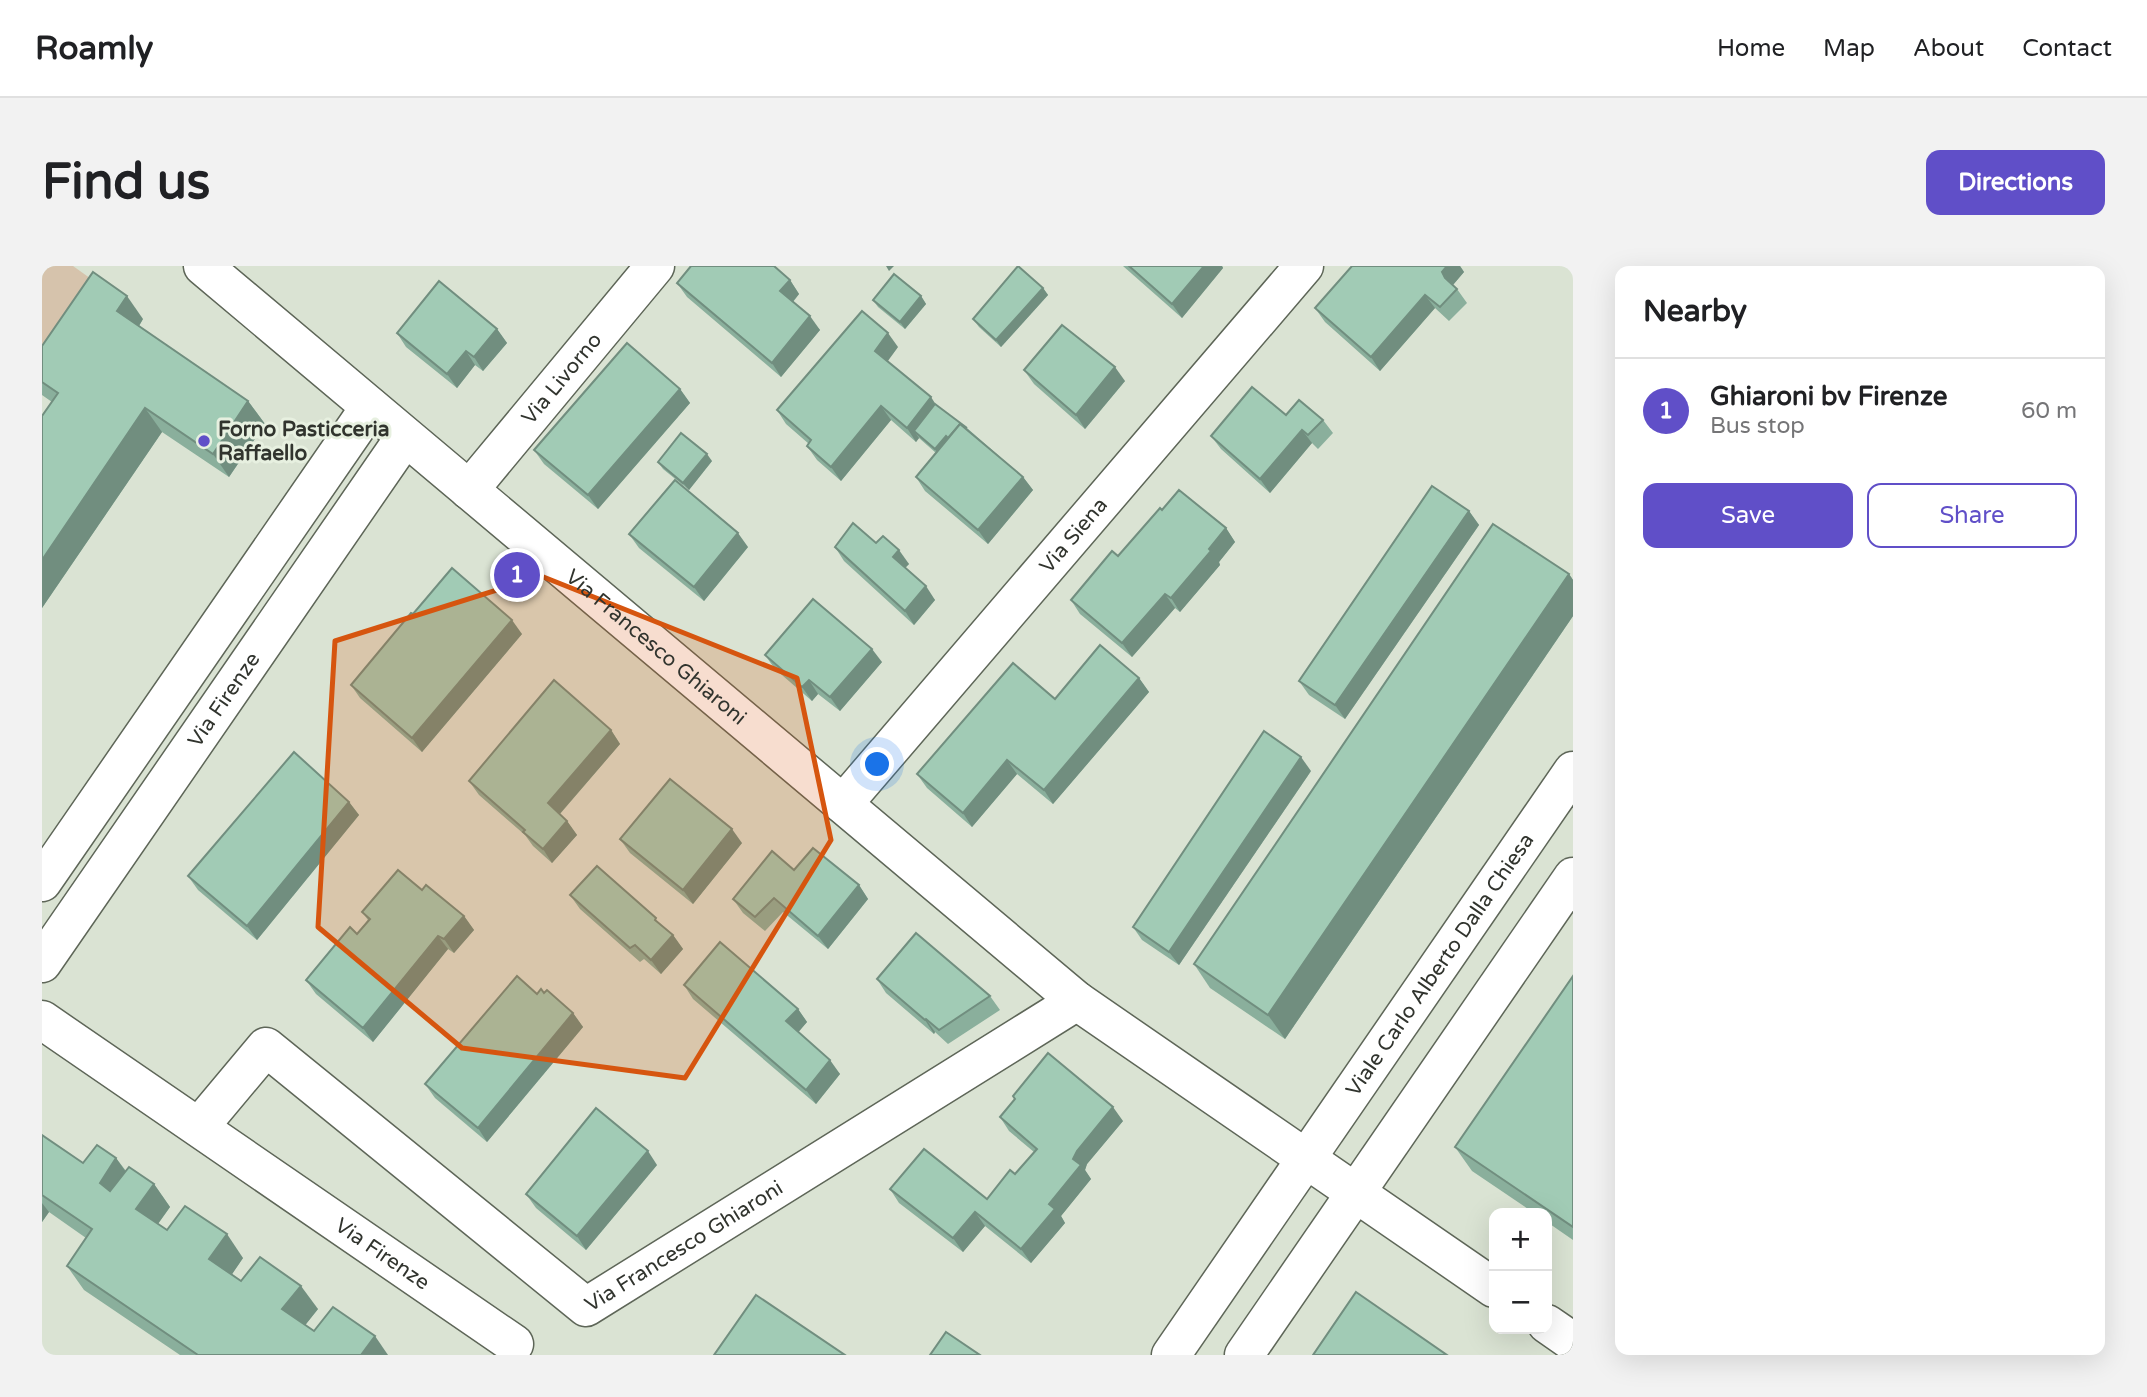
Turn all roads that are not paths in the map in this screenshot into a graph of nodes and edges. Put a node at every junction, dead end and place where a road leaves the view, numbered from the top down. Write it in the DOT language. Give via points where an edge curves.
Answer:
graph roads {
  1 [pos="203,266"];
  2 [pos="656,266"];
  3 [pos="1304,266"];
  4 [pos="370,407"];
  5 [pos="405,437"];
  6 [pos="469,490"];
  7 [pos="1573,771"];
  8 [pos="842,804"];
  9 [pos="1573,877"];
  10 [pos="42,882"];
  11 [pos="42,963"];
  12 [pos="1077,1000"];
  13 [pos="42,1020"];
  14 [pos="199,1127"];
  15 [pos="1307,1159"];
  16 [pos="1356,1193"];
  17 [pos="1489,1285"];
  18 [pos="1552,1327"];
  19 [pos="1573,1342"];
  20 [pos="514,1344"];
  21 [pos="1171,1355"];
  22 [pos="1244,1355"];
  1 -- 4 [label="street, Via Francesco Ghiaroni"];
  2 -- 6 [label="street, Via Livorno"];
  3 -- 8 [label="street, Via Siena"];
  4 -- 5 [label="street, Via Francesco Ghiaroni"];
  4 -- 10 [label="street"];
  5 -- 6 [label="street, Via Francesco Ghiaroni"];
  5 -- 11 [label="street, Via Firenze"];
  6 -- 8 [label="street, Via Francesco Ghiaroni"];
  7 -- 15 [label="street, Viale Carlo Alberto Dalla Chiesa"];
  8 -- 12 [label="street, Via Francesco Ghiaroni"];
  9 -- 16 [label="street"];
  12 -- 14 [label="street, Via Francesco Ghiaroni" via="586,1307 266,1047"];
  12 -- 15 [label="street, Via Francesco Ghiaroni"];
  13 -- 14 [label="street, Via Firenze"];
  14 -- 20 [label="street, Via Firenze"];
  15 -- 16 [label="street"];
  15 -- 21 [label="street, Viale Carlo Alberto Dalla Chiesa"];
  16 -- 17 [label="street"];
  16 -- 22 [label="street"];
  18 -- 19 [label="street"];
}
